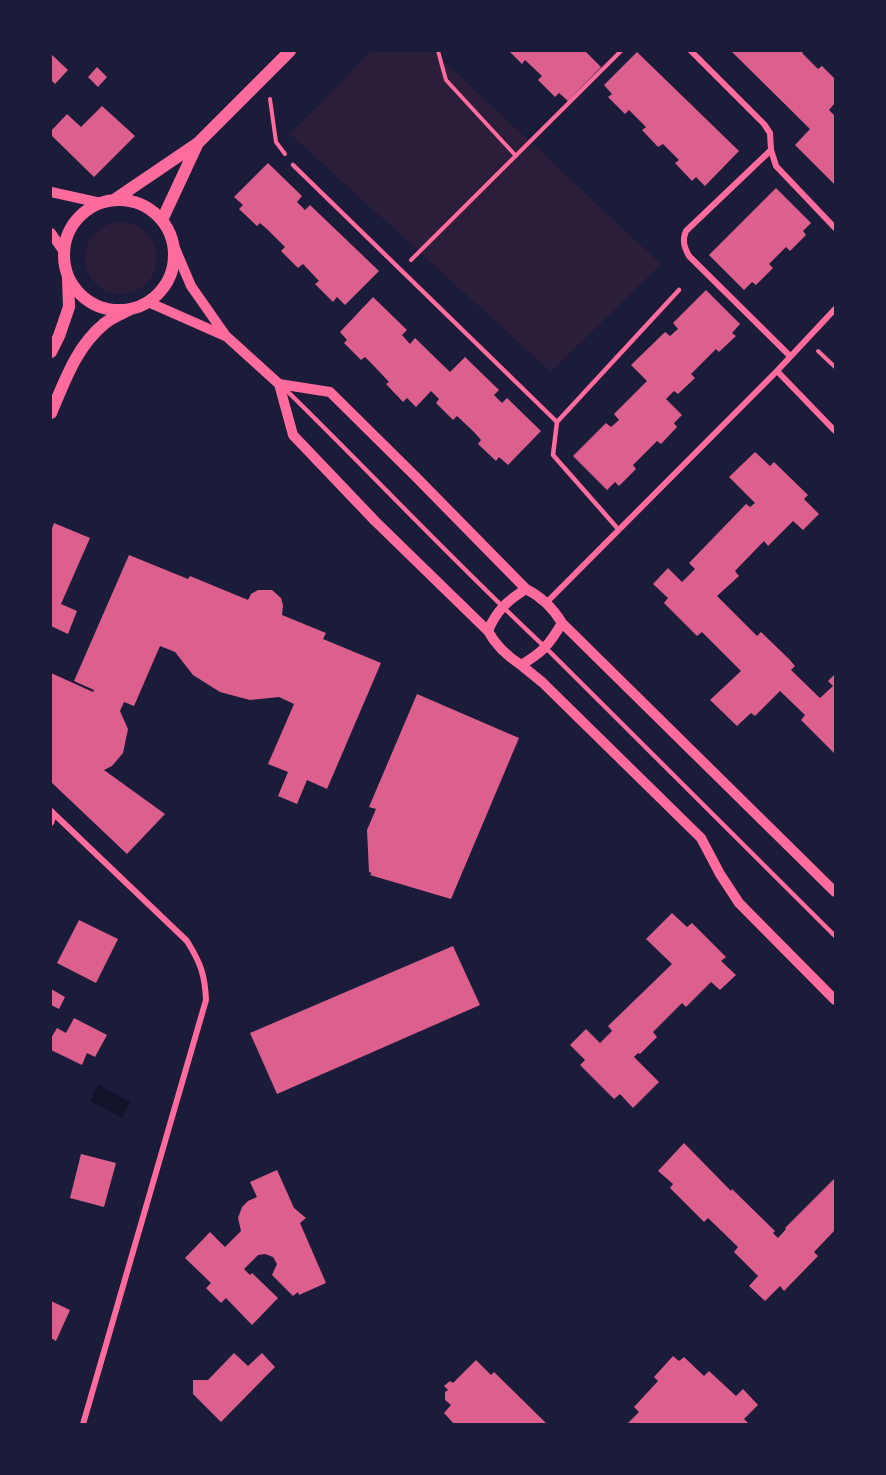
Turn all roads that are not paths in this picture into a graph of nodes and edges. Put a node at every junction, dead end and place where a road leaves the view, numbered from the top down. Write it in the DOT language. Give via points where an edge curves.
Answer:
graph roads {
  1 [pos="290,51"];
  2 [pos="691,51"];
  3 [pos="198,143"];
  4 [pos="771,150"];
  5 [pos="293,165"];
  6 [pos="51,192"];
  7 [pos="114,200"];
  8 [pos="101,203"];
  9 [pos="162,220"];
  10 [pos="835,228"];
  11 [pos="51,233"];
  12 [pos="174,246"];
  13 [pos="64,252"];
  14 [pos="68,276"];
  15 [pos="678,290"];
  16 [pos="148,302"];
  17 [pos="130,309"];
  18 [pos="835,309"];
  19 [pos="226,336"];
  20 [pos="51,352"];
  21 [pos="790,356"];
  22 [pos="777,371"];
  23 [pos="279,384"];
  24 [pos="51,413"];
  25 [pos="556,422"];
  26 [pos="835,431"];
  27 [pos="618,530"];
  28 [pos="526,589"];
  29 [pos="546,603"];
  30 [pos="502,607"];
  31 [pos="562,623"];
  32 [pos="488,631"];
  33 [pos="546,648"];
  34 [pos="521,665"];
  35 [pos="53,812"];
  36 [pos="51,823"];
  37 [pos="835,892"];
  38 [pos="835,936"];
  39 [pos="835,1000"];
  40 [pos="83,1424"];
  1 -- 3 [label="main road"];
  2 -- 4 [label="street" via="764,124 770,133"];
  3 -- 7 [label="main road"];
  3 -- 9 [label="main road"];
  4 -- 10 [label="street" via="776,166"];
  4 -- 21 [label="street" via="683,238 689,256"];
  5 -- 25 [label="lane"];
  6 -- 8 [label="street"];
  7 -- 8 [label="main road"];
  7 -- 9 [label="main road" via="141,204"];
  8 -- 13 [label="main road" via="79,217 66,239"];
  9 -- 12 [label="main road"];
  11 -- 13 [label="street"];
  12 -- 16 [label="main road" via="169,278"];
  12 -- 19 [label="street" via="191,286"];
  13 -- 14 [label="main road"];
  14 -- 17 [label="main road" via="93,303"];
  14 -- 20 [label="main road" via="69,307"];
  15 -- 25 [label="lane"];
  16 -- 17 [label="main road"];
  16 -- 19 [label="street"];
  17 -- 24 [label="main road" via="105,323 83,345"];
  18 -- 21 [label="street"];
  19 -- 23 [label="street"];
  21 -- 22 [label="street"];
  22 -- 26 [label="street"];
  22 -- 27 [label="street"];
  23 -- 28 [label="street" via="330,392"];
  23 -- 30 [label="lane"];
  23 -- 32 [label="street" via="293,435"];
  25 -- 27 [label="lane" via="553,455"];
  27 -- 29 [label="street"];
  28 -- 29 [label="street"];
  28 -- 30 [label="street"];
  29 -- 31 [label="street"];
  30 -- 32 [label="street"];
  30 -- 33 [label="lane"];
  31 -- 33 [label="street"];
  31 -- 37 [label="street"];
  32 -- 34 [label="street" via="495,643"];
  33 -- 34 [label="street"];
  33 -- 38 [label="lane"];
  34 -- 39 [label="street" via="701,838 739,903"];
  35 -- 36 [label="street"];
  35 -- 40 [label="street" via="186,941 202,968 206,984 206,1000"];
}
